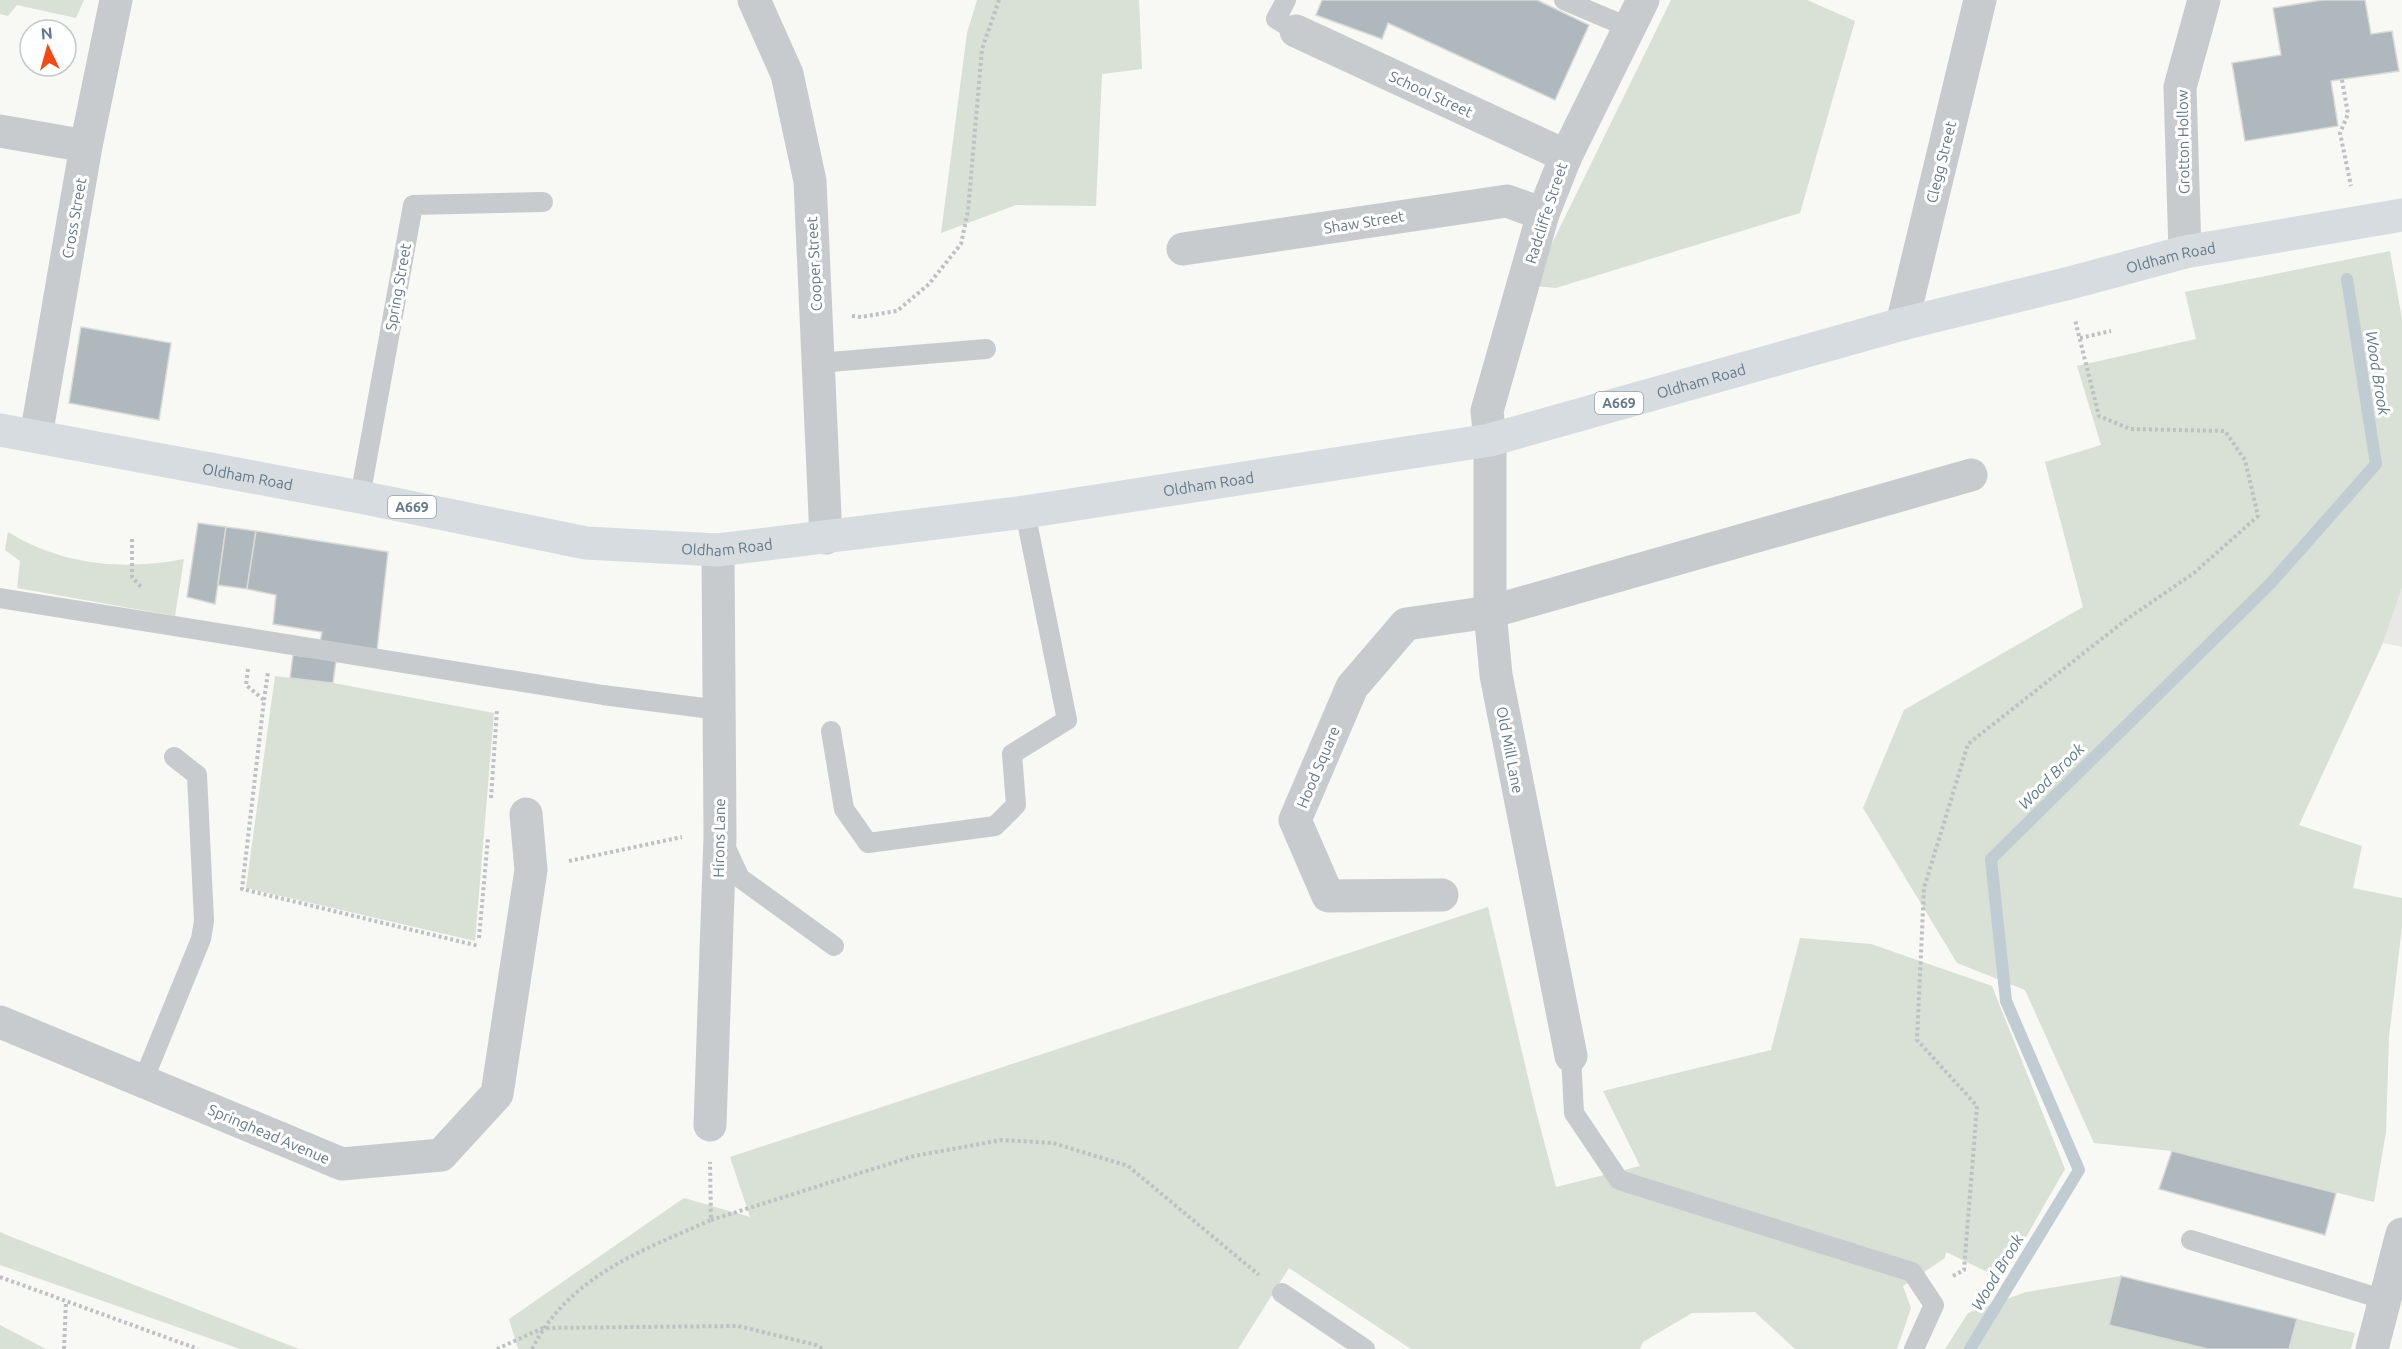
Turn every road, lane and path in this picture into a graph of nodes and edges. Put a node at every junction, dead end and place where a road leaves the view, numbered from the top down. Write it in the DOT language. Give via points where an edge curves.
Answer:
graph roads {
  1 [pos="116,0"];
  2 [pos="754,0"];
  3 [pos="999,0"];
  4 [pos="1286,0"];
  5 [pos="1564,0"];
  6 [pos="1980,0"];
  7 [pos="2204,0"];
  8 [pos="1637,14"];
  9 [pos="1296,31"];
  10 [pos="2342,80"];
  11 [pos="0,131"];
  12 [pos="86,146"];
  13 [pos="1566,156"];
  14 [pos="543,202"];
  15 [pos="1543,214"];
  16 [pos="2402,215"];
  17 [pos="2358,222"];
  18 [pos="1183,249"];
  19 [pos="2185,252"];
  20 [pos="2066,284"];
  21 [pos="816,312"];
  22 [pos="1902,324"];
  23 [pos="2111,331"];
  24 [pos="2080,338"];
  25 [pos="986,349"];
  26 [pos="818,363"];
  27 [pos="0,430"];
  28 [pos="36,436"];
  29 [pos="1490,440"];
  30 [pos="1971,475"];
  31 [pos="360,497"];
  32 [pos="1025,512"];
  33 [pos="826,538"];
  34 [pos="132,539"];
  35 [pos="718,550"];
  36 [pos="131,561"];
  37 [pos="0,598"];
  38 [pos="1490,612"];
  39 [pos="254,639"];
  40 [pos="268,671"];
  41 [pos="264,700"];
  42 [pos="486,708"];
  43 [pos="719,710"];
  44 [pos="831,731"];
  45 [pos="174,757"];
  46 [pos="491,801"];
  47 [pos="526,814"];
  48 [pos="720,833"];
  49 [pos="488,835"];
  50 [pos="531,870"];
  51 [pos="1442,895"];
  52 [pos="834,945"];
  53 [pos="0,1022"];
  54 [pos="1571,1056"];
  55 [pos="143,1081"];
  56 [pos="710,1125"];
  57 [pos="711,1220"];
  58 [pos="2402,1234"];
  59 [pos="2191,1240"];
  60 [pos="0,1277"];
  61 [pos="1282,1293"];
  62 [pos="1926,1293"];
  63 [pos="2385,1300"];
  64 [pos="66,1301"];
  65 [pos="543,1328"];
  66 [pos="64,1349"];
  67 [pos="198,1349"];
  68 [pos="497,1349"];
  69 [pos="532,1349"];
  70 [pos="823,1349"];
  71 [pos="1365,1349"];
  72 [pos="1914,1349"];
  73 [pos="2372,1349"];
  1 -- 12 [label="street, Cross Street"];
  2 -- 21 [label="street, Cooper Street" via="787,74 810,181"];
  3 -- 21 [label="path" via="982,49 968,211 961,244 929,284 897,310 861,317"];
  4 -- 9 [label="lane" via="1276,19"];
  5 -- 8 [label="lane"];
  6 -- 22 [label="street, Clegg Street"];
  7 -- 19 [label="street, Grotton Hollow" via="2180,87"];
  8 -- 13 [label="street, Radcliffe Street"];
  9 -- 13 [label="street, School Street"];
  10 -- 17 [label="path" via="2348,114 2340,133"];
  11 -- 12 [label="street"];
  12 -- 28 [label="street, Cross Street"];
  13 -- 15 [label="street, Radcliffe Street"];
  14 -- 31 [label="lane, Spring Street" via="412,205"];
  15 -- 18 [label="street, Shaw Street" via="1507,201"];
  15 -- 29 [label="street, Radcliffe Street" via="1487,411"];
  16 -- 17 [label="main road, Oldham Road / A669"];
  17 -- 19 [label="main road, Oldham Road / A669"];
  19 -- 20 [label="main road, Oldham Road / A669"];
  20 -- 22 [label="main road, Oldham Road / A669"];
  20 -- 24 [label="path"];
  21 -- 26 [label="street, Cooper Street"];
  22 -- 29 [label="main road, Oldham Road / A669"];
  23 -- 24 [label="path"];
  24 -- 62 [label="path" via="2099,416 2130,429 2225,431 2245,460 2258,516 2194,573 2127,619 1968,744 1924,888 1917,1040 1977,1106 1964,1270"];
  25 -- 26 [label="lane"];
  26 -- 33 [label="street, Cooper Street"];
  27 -- 28 [label="main road, Oldham Road / A669"];
  28 -- 31 [label="main road, Oldham Road / A669"];
  29 -- 32 [label="main road, Oldham Road / A669"];
  29 -- 38 [label="street, Old Mill Lane"];
  30 -- 38 [label="street"];
  31 -- 35 [label="main road, Oldham Road / A669" via="586,543"];
  32 -- 33 [label="main road, Oldham Road / A669"];
  32 -- 44 [label="lane" via="1067,720 1012,754 1016,805 995,826 868,843 844,809"];
  33 -- 35 [label="main road, Oldham Road / A669"];
  34 -- 36 [label="path"];
  35 -- 43 [label="street, Hirons Lane"];
  37 -- 39 [label="lane"];
  38 -- 51 [label="street, Hood Square" via="1406,624 1352,687 1295,820 1328,896"];
  38 -- 54 [label="street, Old Mill Lane" via="1496,675"];
  39 -- 41 [label="path" via="246,685"];
  39 -- 43 [label="lane"];
  40 -- 41 [label="path"];
  41 -- 49 [label="path" via="242,889 479,947"];
  42 -- 46 [label="path" via="498,710"];
  43 -- 48 [label="street, Hirons Lane"];
  45 -- 55 [label="lane" via="197,775 204,921 201,939"];
  47 -- 50 [label="street, Springhead Avenue"];
  48 -- 50 [label="path"];
  48 -- 52 [label="lane" via="740,878"];
  48 -- 56 [label="street, Hirons Lane"];
  50 -- 55 [label="street, Springhead Avenue" via="497,1094 441,1155 342,1164"];
  53 -- 55 [label="street, Springhead Avenue"];
  54 -- 62 [label="lane" via="1574,1113 1618,1180 1912,1272"];
  56 -- 57 [label="path"];
  57 -- 61 [label="path" via="914,1156 1002,1140 1053,1143 1128,1166"];
  57 -- 65 [label="path" via="624,1258 571,1295"];
  58 -- 63 [label="street"];
  59 -- 63 [label="lane"];
  60 -- 64 [label="path"];
  61 -- 71 [label="lane"];
  62 -- 72 [label="lane" via="1935,1305"];
  63 -- 73 [label="street"];
  64 -- 66 [label="path"];
  64 -- 67 [label="path"];
  65 -- 68 [label="path"];
  65 -- 69 [label="path"];
  65 -- 70 [label="path" via="738,1326"];
}
